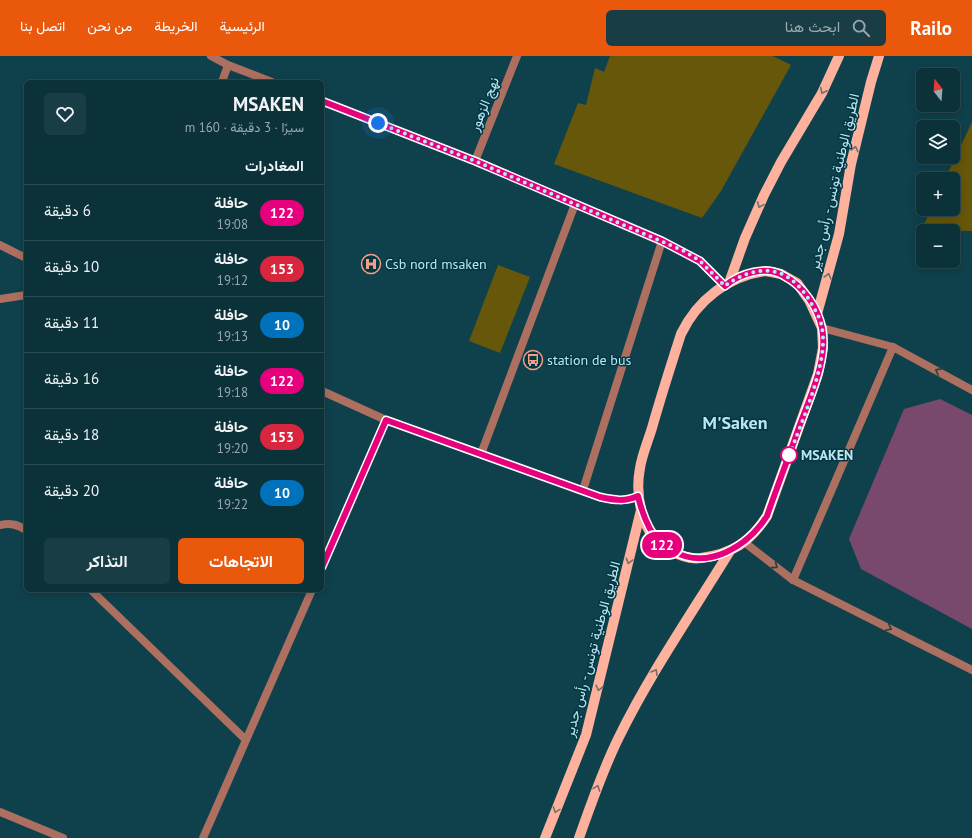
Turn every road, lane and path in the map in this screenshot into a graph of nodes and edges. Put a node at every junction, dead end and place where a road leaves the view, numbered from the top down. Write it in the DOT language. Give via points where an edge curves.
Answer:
graph roads {
  1 [pos="211,56"];
  2 [pos="517,56"];
  3 [pos="839,56"];
  4 [pos="880,56"];
  5 [pos="228,65"];
  6 [pos="223,80"];
  7 [pos="267,80"];
  8 [pos="324,102"];
  9 [pos="475,161"];
  10 [pos="574,204"];
  11 [pos="662,241"];
  12 [pos="0,245"];
  13 [pos="24,257"];
  14 [pos="727,284"];
  15 [pos="24,295"];
  16 [pos="0,299"];
  17 [pos="817,314"];
  18 [pos="822,328"];
  19 [pos="893,347"];
  20 [pos="972,390"];
  21 [pos="324,392"];
  22 [pos="386,420"];
  23 [pos="481,454"];
  24 [pos="583,490"];
  25 [pos="638,496"];
  26 [pos="641,510"];
  27 [pos="0,525"];
  28 [pos="24,529"];
  29 [pos="744,542"];
  30 [pos="730,552"];
  31 [pos="324,562"];
  32 [pos="793,580"];
  33 [pos="93,592"];
  34 [pos="311,592"];
  35 [pos="972,670"];
  36 [pos="246,740"];
  37 [pos="0,812"];
  38 [pos="63,838"];
  39 [pos="203,838"];
  40 [pos="545,838"];
  41 [pos="579,838"];
  1 -- 5 [label="street"];
  2 -- 9 [label="street, نهج الزهور"];
  3 -- 14 [label="main road, one-way" via="822,93 764,194"];
  17 -- 4 [label="main road, الطريق الوطنية تونس - رأس جدير, one-way" via="839,234 851,164 871,82"];
  5 -- 6 [label="street"];
  5 -- 7 [label="street"];
  8 -- 9 [label="street"];
  9 -- 10 [label="street"];
  10 -- 11 [label="street"];
  10 -- 23 [label="street"];
  11 -- 14 [label="street" via="700,261"];
  11 -- 24 [label="street"];
  12 -- 13 [label="street"];
  14 -- 17 [label="main road" via="751,273 766,271 781,274 797,283"];
  14 -- 25 [label="main road" via="697,308 680,334 640,468"];
  15 -- 16 [label="street"];
  17 -- 18 [label="main road"];
  18 -- 19 [label="street"];
  18 -- 29 [label="main road" via="823,348 818,374 767,516"];
  20 -- 19 [label="street, one-way"];
  19 -- 32 [label="street"];
  21 -- 22 [label="street"];
  22 -- 23 [label="street"];
  22 -- 31 [label="street"];
  23 -- 24 [label="street"];
  24 -- 25 [label="street" via="617,501 630,500"];
  25 -- 26 [label="main road"];
  26 -- 30 [label="main road" via="648,528 661,545 680,556 698,558"];
  26 -- 40 [label="main road, الطريق الوطنية تونس - رأس جدير, one-way" via="590,722"];
  27 -- 28 [label="street" via="14,524"];
  29 -- 30 [label="main road"];
  29 -- 32 [label="street, one-way"];
  41 -- 30 [label="main road, one-way" via="599,783 645,687"];
  32 -- 35 [label="street, one-way"];
  33 -- 36 [label="street"];
  34 -- 36 [label="street"];
  36 -- 39 [label="street"];
  37 -- 38 [label="street"];
}
